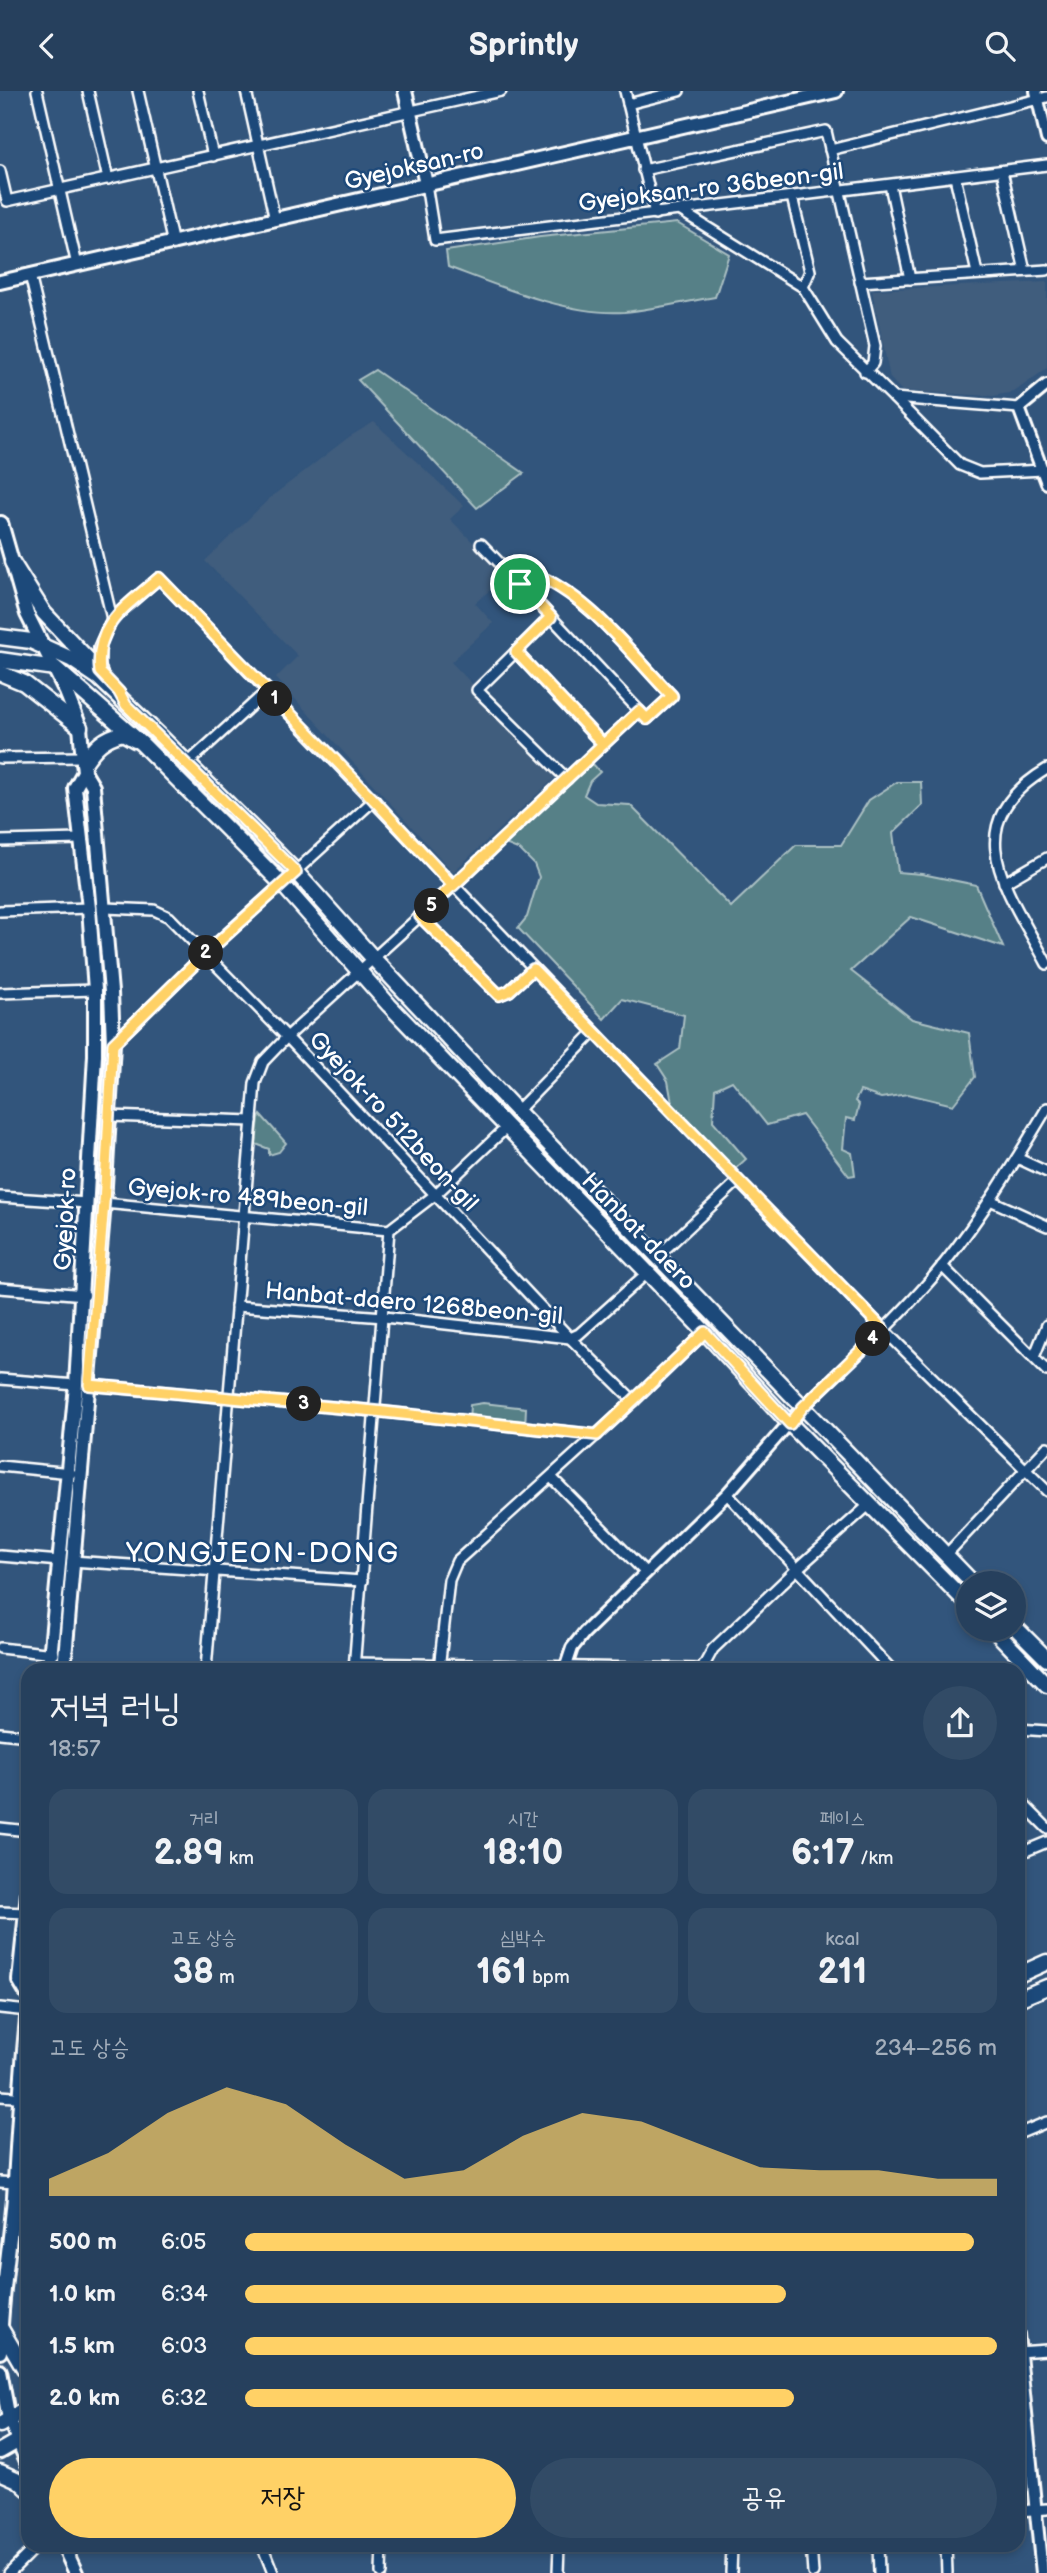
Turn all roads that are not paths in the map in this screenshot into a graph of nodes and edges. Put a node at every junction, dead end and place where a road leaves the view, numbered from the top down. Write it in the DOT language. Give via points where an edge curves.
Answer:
graph roads {
  1 [pos="37,91"];
  2 [pos="88,91"];
  3 [pos="138,91"];
  4 [pos="198,91"];
  5 [pos="246,91"];
  6 [pos="405,91"];
  7 [pos="501,91"];
  8 [pos="625,91"];
  9 [pos="836,91"];
  10 [pos="674,92"];
  11 [pos="466,95"];
  12 [pos="1041,96"];
  13 [pos="628,104"];
  14 [pos="410,113"];
  15 [pos="635,138"];
  16 [pos="1047,139"];
  17 [pos="258,146"];
  18 [pos="830,150"];
  19 [pos="213,156"];
  20 [pos="1047,166"];
  21 [pos="156,168"];
  22 [pos="643,170"];
  23 [pos="0,171"];
  24 [pos="1002,171"];
  25 [pos="955,177"];
  26 [pos="108,179"];
  27 [pos="426,184"];
  28 [pos="890,185"];
  29 [pos="60,190"];
  30 [pos="839,191"];
  31 [pos="792,197"];
  32 [pos="681,211"];
  33 [pos="655,214"];
  34 [pos="275,220"];
  35 [pos="173,244"];
  36 [pos="77,265"];
  37 [pos="1047,270"];
  38 [pos="1025,271"];
  39 [pos="977,273"];
  40 [pos="30,275"];
  41 [pos="910,279"];
  42 [pos="0,282"];
  43 [pos="860,282"];
  44 [pos="803,286"];
  45 [pos="865,372"];
  46 [pos="1047,385"];
  47 [pos="894,398"];
  48 [pos="1019,408"];
  49 [pos="1044,470"];
  50 [pos="1047,483"];
  51 [pos="0,525"];
  52 [pos="481,544"];
  53 [pos="12,562"];
  54 [pos="520,584"];
  55 [pos="551,617"];
  56 [pos="112,619"];
  57 [pos="0,637"];
  58 [pos="43,646"];
  59 [pos="516,652"];
  60 [pos="0,660"];
  61 [pos="55,668"];
  62 [pos="100,672"];
  63 [pos="0,673"];
  64 [pos="267,691"];
  65 [pos="126,705"];
  66 [pos="639,711"];
  67 [pos="80,727"];
  68 [pos="142,744"];
  69 [pos="603,744"];
  70 [pos="0,758"];
  71 [pos="188,763"];
  72 [pos="84,764"];
  73 [pos="1047,769"];
  74 [pos="567,779"];
  75 [pos="374,800"];
  76 [pos="81,839"];
  77 [pos="0,841"];
  78 [pos="1047,858"];
  79 [pos="296,872"];
  80 [pos="1004,883"];
  81 [pos="283,885"];
  82 [pos="453,886"];
  83 [pos="89,908"];
  84 [pos="104,908"];
  85 [pos="0,911"];
  86 [pos="420,916"];
  87 [pos="205,954"];
  88 [pos="373,959"];
  89 [pos="1047,964"];
  90 [pos="533,969"];
  91 [pos="359,973"];
  92 [pos="94,990"];
  93 [pos="0,993"];
  94 [pos="594,1032"];
  95 [pos="287,1037"];
  96 [pos="113,1044"];
  97 [pos="1047,1108"];
  98 [pos="517,1111"];
  99 [pos="110,1116"];
  100 [pos="252,1121"];
  101 [pos="507,1127"];
  102 [pos="1017,1158"];
  103 [pos="1047,1172"];
  104 [pos="738,1181"];
  105 [pos="436,1193"];
  106 [pos="0,1197"];
  107 [pos="990,1200"];
  108 [pos="87,1202"];
  109 [pos="104,1203"];
  110 [pos="243,1217"];
  111 [pos="1047,1226"];
  112 [pos="389,1230"];
  113 [pos="659,1255"];
  114 [pos="942,1266"];
  115 [pos="647,1273"];
  116 [pos="0,1288"];
  117 [pos="88,1296"];
  118 [pos="236,1305"];
  119 [pos="384,1317"];
  120 [pos="1047,1325"];
  121 [pos="883,1329"];
  122 [pos="705,1332"];
  123 [pos="570,1338"];
  124 [pos="1034,1357"];
  125 [pos="1047,1371"];
  126 [pos="0,1379"];
  127 [pos="82,1385"];
  128 [pos="229,1398"];
  129 [pos="634,1401"];
  130 [pos="803,1407"];
  131 [pos="375,1411"];
  132 [pos="790,1424"];
  133 [pos="597,1435"];
  134 [pos="1047,1447"];
  135 [pos="0,1466"];
  136 [pos="1026,1469"];
  137 [pos="67,1472"];
  138 [pos="81,1473"];
  139 [pos="551,1478"];
  140 [pos="1047,1492"];
  141 [pos="727,1494"];
  142 [pos="870,1504"];
  143 [pos="946,1555"];
  144 [pos="0,1556"];
  145 [pos="66,1561"];
  146 [pos="797,1569"];
  147 [pos="212,1571"];
  148 [pos="961,1571"];
  149 [pos="646,1573"];
  150 [pos="362,1581"];
  151 [pos="956,1592"];
  152 [pos="1026,1638"];
  153 [pos="1005,1641"];
  154 [pos="0,1648"];
  155 [pos="50,1653"];
  156 [pos="65,1655"];
  157 [pos="1047,1659"];
  158 [pos="49,1663"];
  159 [pos="64,1663"];
  160 [pos="206,1663"];
  161 [pos="355,1663"];
  162 [pos="439,1663"];
  163 [pos="567,1663"];
  164 [pos="705,1663"];
  165 [pos="885,1663"];
  166 [pos="1047,1685"];
  167 [pos="1025,1729"];
  168 [pos="1047,1731"];
  169 [pos="0,1733"];
  170 [pos="21,1735"];
  171 [pos="1025,1806"];
  172 [pos="0,1828"];
  173 [pos="1047,1828"];
  174 [pos="21,1830"];
  175 [pos="1047,1842"];
  176 [pos="1025,1851"];
  177 [pos="0,1912"];
  178 [pos="21,1913"];
  179 [pos="1047,1962"];
  180 [pos="21,1963"];
  181 [pos="1025,1972"];
  182 [pos="21,1983"];
  183 [pos="1047,1987"];
  184 [pos="1025,1996"];
  185 [pos="0,2008"];
  186 [pos="21,2010"];
  187 [pos="0,2096"];
  188 [pos="21,2098"];
  189 [pos="1047,2122"];
  190 [pos="21,2126"];
  191 [pos="1025,2131"];
  192 [pos="0,2182"];
  193 [pos="14,2190"];
  194 [pos="21,2194"];
  195 [pos="4,2249"];
  196 [pos="0,2309"];
  197 [pos="0,2328"];
  198 [pos="1047,2350"];
  199 [pos="0,2352"];
  200 [pos="1025,2352"];
  201 [pos="21,2363"];
  202 [pos="0,2371"];
  203 [pos="1025,2388"];
  204 [pos="21,2412"];
  205 [pos="4,2422"];
  206 [pos="21,2436"];
  207 [pos="21,2439"];
  208 [pos="0,2451"];
  209 [pos="0,2472"];
  210 [pos="21,2483"];
  211 [pos="1042,2510"];
  212 [pos="30,2552"];
  213 [pos="67,2552"];
  214 [pos="265,2552"];
  215 [pos="382,2552"];
  216 [pos="559,2552"];
  217 [pos="732,2552"];
  218 [pos="812,2552"];
  219 [pos="878,2552"];
  220 [pos="946,2552"];
  221 [pos="12,2571"];
  222 [pos="76,2573"];
  223 [pos="273,2573"];
  224 [pos="381,2573"];
  225 [pos="558,2573"];
  226 [pos="731,2573"];
  227 [pos="813,2573"];
  228 [pos="879,2573"];
  229 [pos="947,2573"];
  230 [pos="1042,2573"];
  1 -- 29 [label="street"];
  2 -- 26 [label="street"];
  3 -- 21 [label="street"];
  4 -- 19 [label="street"];
  5 -- 17 [label="street"];
  6 -- 14 [label="main road"];
  7 -- 11 [label="street"];
  8 -- 13 [label="street"];
  9 -- 15 [label="main road, Gyejoksan-ro"];
  10 -- 13 [label="street"];
  11 -- 14 [label="street"];
  12 -- 16 [label="street"];
  12 -- 18 [label="street"];
  13 -- 15 [label="street"];
  14 -- 17 [label="street"];
  14 -- 27 [label="main road"];
  15 -- 22 [label="street"];
  15 -- 27 [label="main road, Gyejoksan-ro"];
  17 -- 19 [label="street"];
  17 -- 34 [label="street"];
  18 -- 22 [label="street" via="826,131"];
  18 -- 30 [label="street"];
  19 -- 21 [label="street"];
  20 -- 24 [label="street, Gyejoksan-ro 36beon-gil"];
  21 -- 26 [label="street"];
  21 -- 35 [label="street"];
  22 -- 33 [label="street"];
  23 -- 29 [label="street" via="7,201"];
  24 -- 25 [label="street, Gyejoksan-ro 36beon-gil"];
  24 -- 38 [label="street"];
  25 -- 28 [label="street, Gyejoksan-ro 36beon-gil"];
  25 -- 39 [label="street"];
  26 -- 29 [label="street"];
  27 -- 33 [label="street, Gyejoksan-ro 36beon-gil" via="435,240"];
  27 -- 34 [label="main road, Gyejoksan-ro"];
  28 -- 30 [label="street, Gyejoksan-ro 36beon-gil"];
  28 -- 41 [label="street"];
  29 -- 36 [label="street"];
  30 -- 31 [label="street, Gyejoksan-ro 36beon-gil"];
  30 -- 43 [label="street"];
  31 -- 32 [label="street, Gyejoksan-ro 36beon-gil"];
  31 -- 44 [label="street" via="810,271"];
  32 -- 33 [label="street, Gyejoksan-ro 36beon-gil"];
  32 -- 44 [label="street"];
  34 -- 35 [label="main road, Gyejoksan-ro"];
  35 -- 36 [label="main road, Gyejoksan-ro"];
  36 -- 40 [label="main road, Gyejoksan-ro"];
  37 -- 38 [label="street"];
  38 -- 39 [label="street"];
  39 -- 41 [label="street"];
  40 -- 42 [label="main road, Gyejoksan-ro"];
  40 -- 56 [label="street"];
  41 -- 43 [label="street"];
  43 -- 45 [label="street" via="875,346 873,363"];
  44 -- 45 [label="street" via="836,342"];
  45 -- 47 [label="street"];
  46 -- 48 [label="street"];
  47 -- 48 [label="street"];
  47 -- 49 [label="street" via="971,471"];
  48 -- 49 [label="street"];
  49 -- 50 [label="street"];
  51 -- 53 [label="main road, Gyejok-ro"];
  52 -- 54 [label="street"];
  53 -- 58 [label="main road, Gyejok-ro" via="27,614"];
  53 -- 62 [label="main road" via="44,613"];
  54 -- 55 [label="street"];
  54 -- 66 [label="street" via="531,573 551,581 587,607 672,696 647,719"];
  55 -- 59 [label="street"];
  55 -- 66 [label="street"];
  56 -- 62 [label="street" via="99,647"];
  56 -- 64 [label="street" via="159,578"];
  57 -- 58 [label="main road, Hanbat-daero"];
  58 -- 61 [label="main road, Gyejok-ro"];
  58 -- 65 [label="main road, Hanbat-daero" via="99,678"];
  59 -- 69 [label="street"];
  59 -- 74 [label="street" via="477,689"];
  60 -- 61 [label="main road"];
  61 -- 67 [label="main road, Gyejok-ro"];
  61 -- 68 [label="main road, Hanbat-daero"];
  62 -- 65 [label="main road"];
  63 -- 67 [label="main road" via="24,684"];
  64 -- 71 [label="street"];
  64 -- 75 [label="street"];
  65 -- 71 [label="main road, Hanbat-daero"];
  66 -- 69 [label="street"];
  67 -- 72 [label="main road, Gyejok-ro"];
  68 -- 72 [label="main road" via="123,733 108,737"];
  68 -- 81 [label="main road, Hanbat-daero"];
  69 -- 74 [label="street"];
  70 -- 72 [label="street"];
  71 -- 79 [label="main road, Hanbat-daero"];
  72 -- 76 [label="main road, Gyejok-ro" via="75,788"];
  72 -- 84 [label="main road, Gyejok-ro" via="93,787"];
  73 -- 80 [label="street" via="1026,781 1008,800 998,820 996,865"];
  74 -- 82 [label="street"];
  75 -- 79 [label="street"];
  75 -- 82 [label="street"];
  76 -- 77 [label="street"];
  76 -- 83 [label="main road, Gyejok-ro"];
  78 -- 80 [label="street"];
  79 -- 81 [label="street"];
  79 -- 88 [label="main road, Hanbat-daero"];
  80 -- 89 [label="street"];
  81 -- 87 [label="street"];
  81 -- 91 [label="main road, Hanbat-daero"];
  82 -- 86 [label="street"];
  82 -- 90 [label="street"];
  83 -- 85 [label="street"];
  83 -- 92 [label="main road, Gyejok-ro"];
  84 -- 87 [label="street, Gyejok-ro 512beon-gil" via="154,910 169,917"];
  84 -- 96 [label="main road, Gyejok-ro"];
  86 -- 88 [label="street"];
  86 -- 90 [label="street" via="499,995"];
  87 -- 95 [label="street, Gyejok-ro 512beon-gil"];
  87 -- 96 [label="street"];
  88 -- 91 [label="street"];
  88 -- 98 [label="main road, Hanbat-daero"];
  90 -- 94 [label="street"];
  91 -- 95 [label="street"];
  91 -- 101 [label="main road, Hanbat-daero"];
  92 -- 93 [label="street"];
  92 -- 108 [label="main road, Gyejok-ro"];
  94 -- 98 [label="street"];
  94 -- 104 [label="street"];
  95 -- 100 [label="street" via="263,1062 255,1083"];
  95 -- 105 [label="street, Gyejok-ro 512beon-gil"];
  96 -- 99 [label="main road, Gyejok-ro"];
  97 -- 102 [label="street"];
  98 -- 113 [label="main road, Hanbat-daero"];
  99 -- 100 [label="street"];
  99 -- 109 [label="main road, Gyejok-ro"];
  100 -- 110 [label="street"];
  101 -- 105 [label="street"];
  101 -- 115 [label="main road, Hanbat-daero"];
  102 -- 103 [label="street"];
  102 -- 107 [label="street"];
  104 -- 113 [label="street"];
  104 -- 121 [label="street"];
  105 -- 112 [label="street"];
  105 -- 123 [label="street, Gyejok-ro 512beon-gil"];
  106 -- 108 [label="street"];
  107 -- 111 [label="street"];
  107 -- 114 [label="street"];
  108 -- 117 [label="main road, Gyejok-ro"];
  109 -- 110 [label="street, Gyejok-ro 489beon-gil"];
  109 -- 117 [label="main road, Gyejok-ro"];
  110 -- 112 [label="street, Gyejok-ro 489beon-gil"];
  110 -- 118 [label="street"];
  112 -- 119 [label="street"];
  113 -- 130 [label="main road, Hanbat-daero"];
  114 -- 121 [label="street"];
  114 -- 124 [label="street"];
  115 -- 122 [label="main road, Hanbat-daero"];
  115 -- 123 [label="street, Hanbat-daero 1268beon-gil"];
  116 -- 117 [label="street"];
  117 -- 127 [label="main road, Gyejok-ro"];
  118 -- 119 [label="street, Hanbat-daero 1268beon-gil"];
  118 -- 128 [label="street"];
  119 -- 123 [label="street, Hanbat-daero 1268beon-gil"];
  119 -- 131 [label="street"];
  120 -- 124 [label="street"];
  121 -- 130 [label="street"];
  121 -- 136 [label="street"];
  122 -- 129 [label="street"];
  122 -- 132 [label="main road, Hanbat-daero"];
  123 -- 129 [label="street, Gyejok-ro 512beon-gil"];
  124 -- 125 [label="street"];
  126 -- 127 [label="street"];
  127 -- 128 [label="street"];
  127 -- 137 [label="main road, Gyejok-ro"];
  127 -- 138 [label="main road, Gyejok-ro"];
  128 -- 131 [label="street"];
  128 -- 147 [label="street"];
  129 -- 133 [label="street"];
  130 -- 132 [label="street"];
  130 -- 143 [label="main road, Hanbat-daero"];
  131 -- 133 [label="street"];
  131 -- 150 [label="street"];
  132 -- 141 [label="street"];
  132 -- 142 [label="main road, Hanbat-daero"];
  133 -- 139 [label="street"];
  134 -- 136 [label="street"];
  135 -- 137 [label="street"];
  136 -- 140 [label="street"];
  136 -- 143 [label="street"];
  137 -- 138 [label="street"];
  137 -- 145 [label="main road, Gyejok-ro"];
  138 -- 145 [label="main road, Gyejok-ro"];
  139 -- 149 [label="street"];
  139 -- 162 [label="street" via="457,1561 449,1580"];
  141 -- 146 [label="street"];
  141 -- 149 [label="street"];
  142 -- 146 [label="street"];
  142 -- 151 [label="main road, Hanbat-daero"];
  143 -- 148 [label="main road, Hanbat-daero"];
  144 -- 145 [label="street"];
  145 -- 147 [label="street"];
  145 -- 155 [label="main road, Gyejok-ro"];
  145 -- 156 [label="main road, Gyejok-ro"];
  146 -- 164 [label="street" via="713,1649"];
  146 -- 165 [label="street"];
  147 -- 150 [label="street"];
  147 -- 160 [label="street"];
  149 -- 163 [label="street" via="584,1633"];
  150 -- 161 [label="street"];
  152 -- 157 [label="main road"];
  153 -- 166 [label="main road"];
  154 -- 155 [label="street"];
  155 -- 156 [label="street"];
  155 -- 158 [label="main road, Gyejok-ro"];
  156 -- 159 [label="main road, Gyejok-ro"];
  167 -- 168 [label="street"];
  169 -- 170 [label="street"];
  171 -- 173 [label="street"];
  172 -- 174 [label="street"];
  175 -- 176 [label="street"];
  177 -- 178 [label="street"];
  179 -- 181 [label="main road"];
  180 -- 182 [label="main road"];
  183 -- 184 [label="main road"];
  185 -- 186 [label="street"];
  187 -- 188 [label="street"];
  189 -- 191 [label="street"];
  190 -- 193 [label="main road"];
  192 -- 193 [label="street"];
  193 -- 194 [label="street"];
  193 -- 195 [label="main road"];
  195 -- 196 [label="main road"];
  196 -- 197 [label="main road"];
  197 -- 199 [label="main road"];
  197 -- 201 [label="main road"];
  198 -- 200 [label="street"];
  202 -- 205 [label="main road"];
  203 -- 211 [label="street"];
  204 -- 205 [label="main road"];
  205 -- 206 [label="main road"];
  207 -- 208 [label="main road"];
  209 -- 210 [label="main road"];
  211 -- 230 [label="street"];
  212 -- 221 [label="street"];
  213 -- 222 [label="main road"];
  214 -- 223 [label="street"];
  215 -- 224 [label="street"];
  216 -- 225 [label="street"];
  217 -- 226 [label="street"];
  218 -- 227 [label="street"];
  219 -- 228 [label="street"];
  220 -- 229 [label="street"];
}
